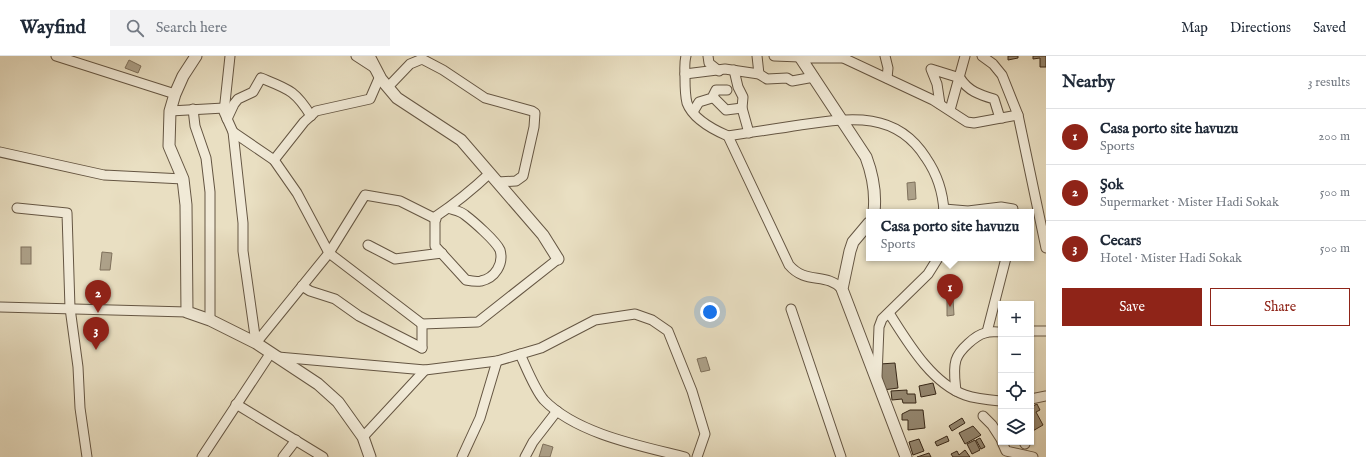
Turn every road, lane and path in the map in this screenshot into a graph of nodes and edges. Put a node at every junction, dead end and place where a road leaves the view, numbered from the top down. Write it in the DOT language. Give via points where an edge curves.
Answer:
graph roads {
  1 [pos="56,56"];
  2 [pos="196,56"];
  3 [pos="230,56"];
  4 [pos="356,56"];
  5 [pos="369,56"];
  6 [pos="686,56"];
  7 [pos="708,56"];
  8 [pos="757,56"];
  9 [pos="774,56"];
  10 [pos="885,56"];
  11 [pos="965,56"];
  12 [pos="982,56"];
  13 [pos="800,57"];
  14 [pos="840,57"];
  15 [pos="719,70"];
  16 [pos="734,70"];
  17 [pos="378,73"];
  18 [pos="685,74"];
  19 [pos="759,74"];
  20 [pos="814,77"];
  21 [pos="887,78"];
  22 [pos="960,78"];
  23 [pos="388,87"];
  24 [pos="727,90"];
  25 [pos="175,94"];
  26 [pos="712,97"];
  27 [pos="940,104"];
  28 [pos="224,108"];
  29 [pos="742,108"];
  30 [pos="193,109"];
  31 [pos="950,110"];
  32 [pos="170,111"];
  33 [pos="693,112"];
  34 [pos="1018,115"];
  35 [pos="310,116"];
  36 [pos="1002,118"];
  37 [pos="227,119"];
  38 [pos="842,119"];
  39 [pos="233,132"];
  40 [pos="749,133"];
  41 [pos="728,136"];
  42 [pos="0,152"];
  43 [pos="274,160"];
  44 [pos="490,173"];
  45 [pos="183,179"];
  46 [pos="498,182"];
  47 [pos="17,208"];
  48 [pos="448,208"];
  49 [pos="874,209"];
  50 [pos="944,209"];
  51 [pos="985,209"];
  52 [pos="1013,209"];
  53 [pos="436,219"];
  54 [pos="866,226"];
  55 [pos="368,245"];
  56 [pos="1046,248"];
  57 [pos="442,253"];
  58 [pos="329,254"];
  59 [pos="558,259"];
  60 [pos="936,261"];
  61 [pos="1005,261"];
  62 [pos="302,286"];
  63 [pos="842,289"];
  64 [pos="0,307"];
  65 [pos="70,308"];
  66 [pos="792,309"];
  67 [pos="187,312"];
  68 [pos="889,313"];
  69 [pos="210,320"];
  70 [pos="422,324"];
  71 [pos="1034,331"];
  72 [pos="1046,331"];
  73 [pos="987,332"];
  74 [pos="998,332"];
  75 [pos="256,343"];
  76 [pos="520,354"];
  77 [pos="273,355"];
  78 [pos="497,361"];
  79 [pos="425,370"];
  80 [pos="876,380"];
  81 [pos="956,391"];
  82 [pos="1046,396"];
  83 [pos="1034,398"];
  84 [pos="998,400"];
  85 [pos="236,404"];
  86 [pos="557,411"];
  87 [pos="983,416"];
  88 [pos="998,434"];
  89 [pos="363,437"];
  90 [pos="296,440"];
  91 [pos="1003,445"];
  92 [pos="87,457"];
  93 [pos="202,457"];
  94 [pos="283,457"];
  95 [pos="323,457"];
  96 [pos="370,457"];
  97 [pos="462,457"];
  98 [pos="525,457"];
  99 [pos="685,457"];
  100 [pos="697,457"];
  101 [pos="841,457"];
  102 [pos="906,457"];
  103 [pos="1033,457"];
  1 -- 25 [label="street"];
  2 -- 25 [label="street"];
  3 -- 28 [label="street"];
  4 -- 17 [label="street"];
  5 -- 17 [label="street"];
  6 -- 18 [label="street"];
  7 -- 15 [label="street" via="709,62"];
  8 -- 19 [label="street"];
  9 -- 13 [label="street"];
  10 -- 21 [label="street"];
  11 -- 22 [label="street"];
  12 -- 34 [label="street" via="1002,75"];
  13 -- 14 [label="street"];
  13 -- 20 [label="street"];
  14 -- 21 [label="street"];
  15 -- 16 [label="street"];
  15 -- 18 [label="street"];
  16 -- 19 [label="street"];
  16 -- 29 [label="street" via="743,97"];
  17 -- 23 [label="street"];
  17 -- 35 [label="street" via="370,98 316,111"];
  18 -- 33 [label="street" via="686,95"];
  19 -- 20 [label="street" via="767,78 786,78 792,81"];
  20 -- 38 [label="street"];
  21 -- 27 [label="street"];
  22 -- 27 [label="street" via="931,69 937,84"];
  22 -- 31 [label="street"];
  22 -- 36 [label="street" via="965,86 980,95 994,99"];
  23 -- 44 [label="street" via="396,98 461,140"];
  23 -- 46 [label="street" via="410,64 422,59 485,98 532,110 535,113 534,128 523,176 516,181"];
  24 -- 26 [label="street" via="716,90"];
  25 -- 32 [label="street"];
  26 -- 29 [label="street" via="726,110"];
  26 -- 33 [label="street" via="699,102"];
  27 -- 31 [label="street"];
  28 -- 30 [label="street"];
  28 -- 37 [label="street"];
  29 -- 40 [label="street"];
  30 -- 32 [label="street"];
  30 -- 69 [label="street" via="195,126 206,158 210,192"];
  31 -- 36 [label="street" via="974,123"];
  32 -- 45 [label="street" via="169,146"];
  33 -- 41 [label="street" via="715,131"];
  34 -- 36 [label="street"];
  34 -- 56 [label="street"];
  35 -- 37 [label="street" via="300,97 284,87 260,78 253,92 234,104"];
  35 -- 43 [label="street"];
  37 -- 39 [label="street"];
  38 -- 40 [label="street"];
  38 -- 49 [label="street" via="871,169"];
  38 -- 50 [label="street" via="870,120 905,133 921,149 931,165 940,187"];
  39 -- 43 [label="street"];
  39 -- 75 [label="street" via="243,223 243,251"];
  40 -- 41 [label="street"];
  41 -- 63 [label="street" via="789,265 796,273 833,281"];
  42 -- 45 [label="street" via="104,175"];
  43 -- 58 [label="street" via="297,193"];
  44 -- 46 [label="street"];
  44 -- 48 [label="street" via="463,199"];
  45 -- 67 [label="street" via="186,205"];
  46 -- 59 [label="street" via="543,234"];
  47 -- 65 [label="street" via="67,213"];
  48 -- 53 [label="street" via="435,216"];
  48 -- 57 [label="street" via="464,214 495,243 500,250 501,259 495,274 481,281 474,281 466,280"];
  51 -- 52 [label="street"];
  53 -- 57 [label="street" via="434,246"];
  53 -- 58 [label="street" via="400,201 365,195"];
  54 -- 63 [label="street" via="853,242"];
  55 -- 57 [label="street" via="395,259"];
  58 -- 62 [label="street"];
  58 -- 70 [label="street"];
  59 -- 70 [label="street" via="478,322"];
  60 -- 68 [label="street" via="928,274"];
  61 -- 73 [label="street"];
  62 -- 70 [label="street" via="335,299 359,316 422,348"];
  62 -- 75 [label="street"];
  63 -- 80 [label="street"];
  64 -- 65 [label="street"];
  65 -- 67 [label="street"];
  65 -- 92 [label="street"];
  66 -- 101 [label="street"];
  67 -- 69 [label="street"];
  68 -- 80 [label="street" via="882,319 879,327"];
  68 -- 81 [label="street" via="930,371"];
  69 -- 75 [label="street"];
  71 -- 72 [label="street"];
  73 -- 74 [label="street"];
  73 -- 81 [label="street" via="962,350 957,358"];
  75 -- 77 [label="street"];
  76 -- 78 [label="street"];
  76 -- 86 [label="street" via="543,399"];
  76 -- 100 [label="street" via="540,348 595,320 635,314 652,320 668,331 692,392 705,434"];
  77 -- 79 [label="street"];
  77 -- 85 [label="street"];
  77 -- 89 [label="street" via="318,384 338,402"];
  78 -- 79 [label="street"];
  78 -- 97 [label="street" via="480,418"];
  79 -- 89 [label="street"];
  80 -- 102 [label="street"];
  81 -- 84 [label="street"];
  82 -- 83 [label="street"];
  85 -- 90 [label="street"];
  85 -- 93 [label="street"];
  86 -- 98 [label="street"];
  86 -- 99 [label="street" via="574,422 596,431"];
  87 -- 88 [label="street"];
  89 -- 96 [label="street"];
  90 -- 94 [label="street"];
  90 -- 95 [label="street"];
  91 -- 103 [label="street" via="1006,451"];
}
